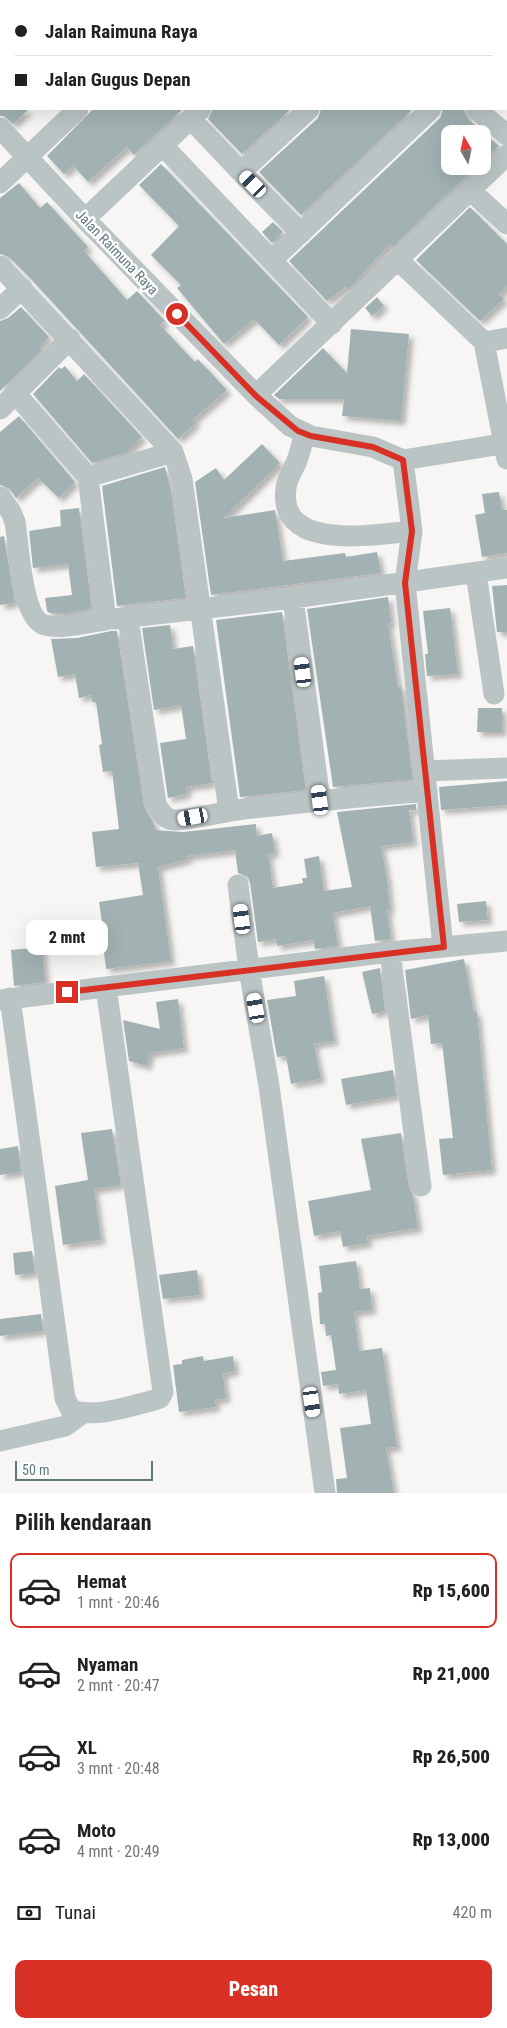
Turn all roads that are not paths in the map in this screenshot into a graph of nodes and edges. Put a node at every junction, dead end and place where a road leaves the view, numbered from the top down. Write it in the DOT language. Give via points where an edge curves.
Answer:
graph roads {
  1 [pos="77,110"];
  2 [pos="309,110"];
  3 [pos="430,110"];
  4 [pos="477,110"];
  5 [pos="196,114"];
  6 [pos="0,128"];
  7 [pos="507,135"];
  8 [pos="163,146"];
  9 [pos="507,155"];
  10 [pos="26,156"];
  11 [pos="241,172"];
  12 [pos="0,182"];
  13 [pos="471,190"];
  14 [pos="85,219"];
  15 [pos="507,224"];
  16 [pos="301,233"];
  17 [pos="272,260"];
  18 [pos="398,260"];
  19 [pos="0,266"];
  20 [pos="22,288"];
  21 [pos="0,309"];
  22 [pos="332,324"];
  23 [pos="507,338"];
  24 [pos="70,340"];
  25 [pos="484,342"];
  26 [pos="16,394"];
  27 [pos="256,396"];
  28 [pos="0,409"];
  29 [pos="304,433"];
  30 [pos="506,449"];
  31 [pos="173,452"];
  32 [pos="403,460"];
  33 [pos="88,477"];
  34 [pos="0,497"];
  35 [pos="412,531"];
  36 [pos="507,568"];
  37 [pos="476,574"];
  38 [pos="405,583"];
  39 [pos="293,598"];
  40 [pos="200,609"];
  41 [pos="128,618"];
  42 [pos="106,620"];
  43 [pos="494,694"];
  44 [pos="507,768"];
  45 [pos="426,781"];
  46 [pos="320,800"];
  47 [pos="229,811"];
  48 [pos="238,885"];
  49 [pos="507,941"];
  50 [pos="444,947"];
  51 [pos="390,952"];
  52 [pos="249,969"];
  53 [pos="106,987"];
  54 [pos="5,999"];
  55 [pos="421,1186"];
  56 [pos="83,1413"];
  57 [pos="0,1441"];
  58 [pos="325,1493"];
  1 -- 10 [label="street"];
  2 -- 11 [label="street"];
  3 -- 16 [label="street"];
  4 -- 7 [label="street"];
  5 -- 8 [label="street"];
  5 -- 11 [label="street"];
  6 -- 10 [label="street, Jalan Raimuna Raya"];
  8 -- 14 [label="street"];
  8 -- 17 [label="street"];
  9 -- 13 [label="street"];
  10 -- 12 [label="street"];
  10 -- 14 [label="street, Jalan Raimuna Raya"];
  11 -- 16 [label="street"];
  13 -- 15 [label="street"];
  13 -- 18 [label="street"];
  14 -- 27 [label="street, Jalan Raimuna Raya"];
  16 -- 17 [label="street"];
  17 -- 22 [label="street"];
  18 -- 22 [label="street"];
  18 -- 25 [label="street"];
  19 -- 20 [label="street"];
  20 -- 21 [label="street"];
  20 -- 24 [label="street"];
  22 -- 27 [label="street"];
  23 -- 25 [label="street"];
  24 -- 26 [label="street"];
  24 -- 31 [label="street"];
  25 -- 30 [label="street"];
  26 -- 28 [label="street"];
  26 -- 33 [label="street"];
  27 -- 29 [label="street, Jalan Raimuna Raya" via="290,426"];
  29 -- 32 [label="street" via="373,447"];
  29 -- 35 [label="street" via="286,488 289,511 295,520 319,534 339,537"];
  30 -- 32 [label="street"];
  31 -- 33 [label="street"];
  31 -- 40 [label="street" via="182,479"];
  32 -- 35 [label="street"];
  33 -- 42 [label="street"];
  34 -- 42 [label="street" via="15,522 27,604 37,620 44,625"];
  35 -- 38 [label="street"];
  36 -- 37 [label="street"];
  37 -- 38 [label="street"];
  37 -- 43 [label="street"];
  38 -- 39 [label="street"];
  38 -- 45 [label="street"];
  39 -- 40 [label="street"];
  39 -- 46 [label="street"];
  40 -- 41 [label="street"];
  40 -- 47 [label="street"];
  41 -- 42 [label="street"];
  41 -- 47 [label="street" via="156,804 160,812 175,820"];
  44 -- 45 [label="street"];
  45 -- 46 [label="street"];
  45 -- 50 [label="street"];
  46 -- 47 [label="street"];
  48 -- 52 [label="street"];
  49 -- 50 [label="street"];
  50 -- 51 [label="street"];
  51 -- 52 [label="street"];
  51 -- 55 [label="street"];
  52 -- 53 [label="street"];
  52 -- 58 [label="street" via="269,1086"];
  53 -- 54 [label="street"];
  53 -- 56 [label="street" via="163,1392 160,1398 151,1401"];
  54 -- 56 [label="street" via="65,1398 71,1410"];
  56 -- 57 [label="street" via="65,1426"];
}
